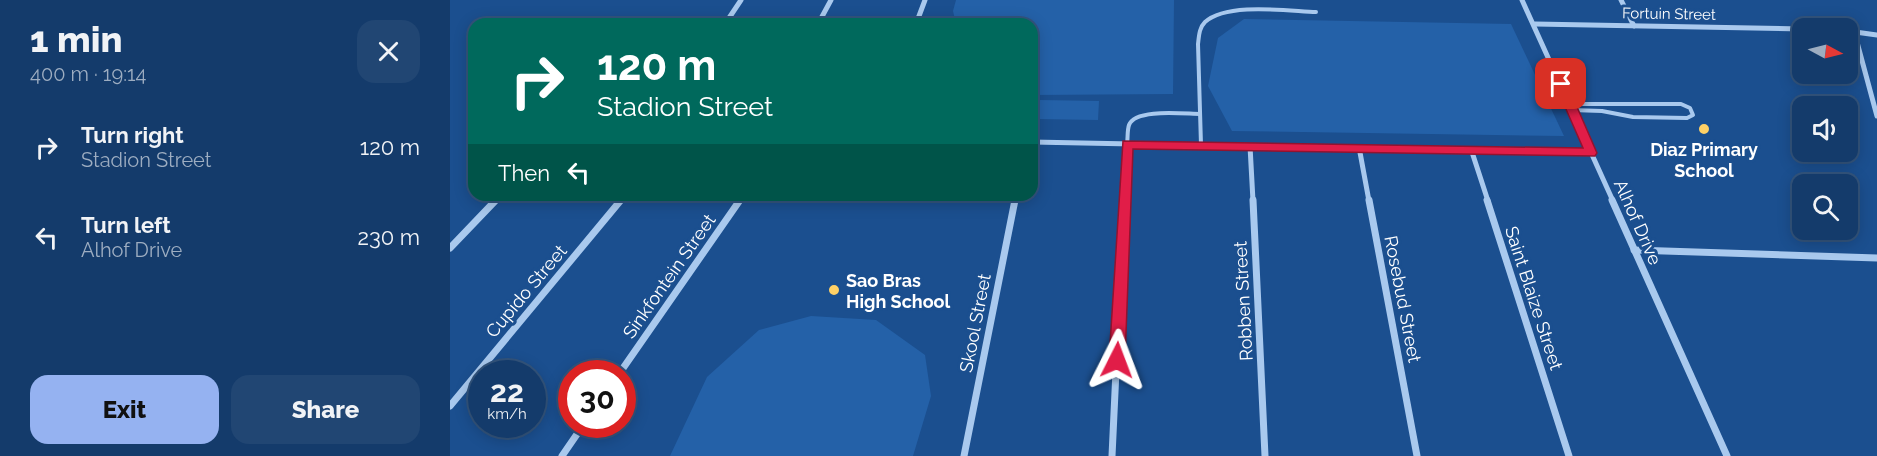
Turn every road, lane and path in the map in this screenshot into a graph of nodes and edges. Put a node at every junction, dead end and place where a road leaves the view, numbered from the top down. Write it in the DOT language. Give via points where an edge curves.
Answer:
graph roads {
  1 [pos="741,0"];
  2 [pos="831,0"];
  3 [pos="925,0"];
  4 [pos="1522,0"];
  5 [pos="1621,0"];
  6 [pos="1316,12"];
  7 [pos="729,18"];
  8 [pos="821,18"];
  9 [pos="918,18"];
  10 [pos="1535,24"];
  11 [pos="1634,26"];
  12 [pos="1792,29"];
  13 [pos="1858,32"];
  14 [pos="1877,35"];
  15 [pos="1858,54"];
  16 [pos="1571,107"];
  17 [pos="1200,114"];
  18 [pos="1877,116"];
  19 [pos="1038,142"];
  20 [pos="1127,144"];
  21 [pos="1201,145"];
  22 [pos="1250,146"];
  23 [pos="1359,147"];
  24 [pos="1471,149"];
  25 [pos="1591,153"];
  26 [pos="495,201"];
  27 [pos="620,201"];
  28 [pos="739,201"];
  29 [pos="1015,201"];
  30 [pos="450,248"];
  31 [pos="1634,250"];
  32 [pos="1877,258"];
  33 [pos="629,360"];
  34 [pos="450,406"];
  35 [pos="574,438"];
  36 [pos="562,456"];
  37 [pos="964,456"];
  38 [pos="1112,456"];
  39 [pos="1265,456"];
  40 [pos="1417,456"];
  41 [pos="1569,456"];
  42 [pos="1727,456"];
  1 -- 7 [label="street"];
  2 -- 8 [label="street"];
  3 -- 9 [label="street"];
  4 -- 10 [label="street, Alhof Drive"];
  5 -- 11 [label="street"];
  6 -- 17 [label="lane" via="1237,11 1207,20 1200,30 1198,44"];
  10 -- 11 [label="street, Fortuin Street"];
  10 -- 16 [label="street, Alhof Drive"];
  11 -- 12 [label="street, Fortuin Street"];
  13 -- 14 [label="street"];
  15 -- 18 [label="street"];
  16 -- 16 [label="lane" via="1627,102 1681,104 1690,108 1693,115 1633,117"];
  16 -- 25 [label="street, Alhof Drive"];
  17 -- 20 [label="lane" via="1142,115 1129,124"];
  17 -- 21 [label="lane"];
  19 -- 20 [label="street"];
  20 -- 21 [label="street"];
  20 -- 38 [label="street"];
  21 -- 22 [label="street"];
  22 -- 23 [label="street"];
  22 -- 39 [label="street, Robben Street"];
  23 -- 24 [label="street"];
  23 -- 40 [label="street, Rosebud Street"];
  24 -- 25 [label="street"];
  24 -- 41 [label="street, Saint Blaize Street"];
  25 -- 31 [label="street, Alhof Drive"];
  26 -- 30 [label="street"];
  27 -- 34 [label="street, Cupido Street"];
  28 -- 33 [label="street, Sinkfontein Street"];
  29 -- 37 [label="street, Skool Street"];
  31 -- 32 [label="street"];
  31 -- 42 [label="street, Alhof Drive"];
  35 -- 36 [label="street"];
}
